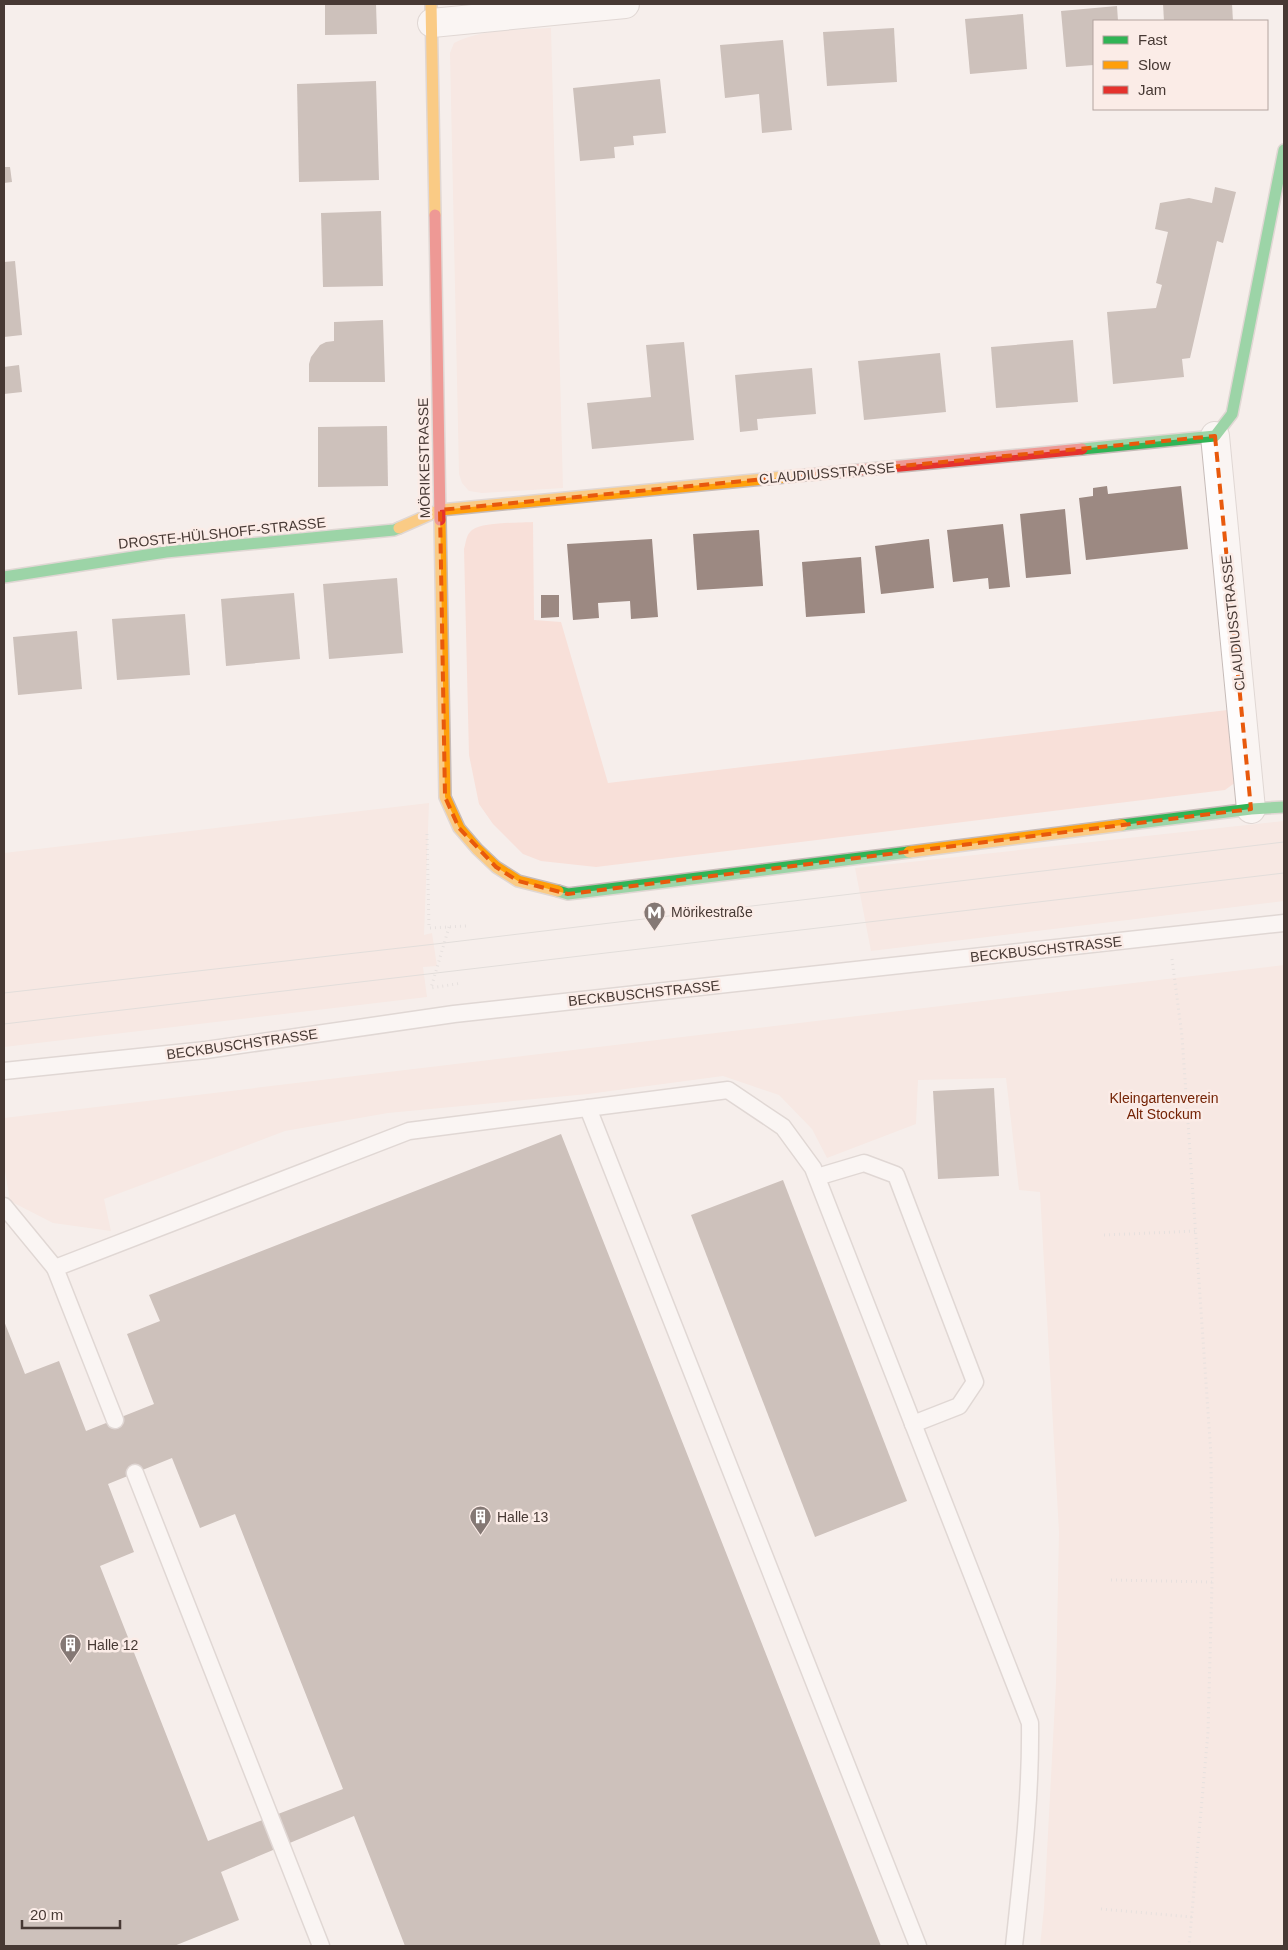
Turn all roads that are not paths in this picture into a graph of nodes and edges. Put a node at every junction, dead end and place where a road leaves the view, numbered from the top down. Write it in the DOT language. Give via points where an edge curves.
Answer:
graph roads {
  1 [pos="625,4"];
  2 [pos="431,13"];
  3 [pos="1284,150"];
  4 [pos="1215,436"];
  5 [pos="440,510"];
  6 [pos="4,577"];
  7 [pos="1284,807"];
  8 [pos="1251,809"];
  9 [pos="1284,923"];
  10 [pos="4,1071"];
  11 [pos="588,1108"];
  12 [pos="817,1177"];
  13 [pos="4,1206"];
  14 [pos="55,1268"];
  15 [pos="115,1420"];
  16 [pos="914,1424"];
  17 [pos="135,1473"];
  18 [pos="321,1946"];
  19 [pos="918,1946"];
  20 [pos="1014,1946"];
  1 -- 2 [label="street"];
  2 -- 5 [label="street, MÖRIKESTRASSE"];
  3 -- 4 [label="street" via="1232,414"];
  4 -- 5 [label="street, CLAUDIUSSTRASSE"];
  4 -- 8 [label="street, CLAUDIUSSTRASSE"];
  5 -- 6 [label="street, DROSTE-HÜLSHOFF-STRASSE" via="394,530 166,552"];
  5 -- 8 [label="street, MÖRIKESTRASSE" via="445,798 459,828 476,849 518,881 568,894"];
  7 -- 8 [label="street"];
  9 -- 10 [label="lane, BECKBUSCHSTRASSE" via="454,1014 206,1050"];
  11 -- 12 [label="lane" via="728,1090 783,1127"];
  11 -- 14 [label="lane" via="409,1132"];
  11 -- 19 [label="lane"];
  12 -- 16 [label="lane"];
  12 -- 16 [label="lane" via="864,1163 896,1175 975,1382 959,1406"];
  13 -- 14 [label="lane"];
  14 -- 15 [label="lane"];
  16 -- 20 [label="lane" via="1030,1723 1028,1800"];
  17 -- 18 [label="lane"];
}
